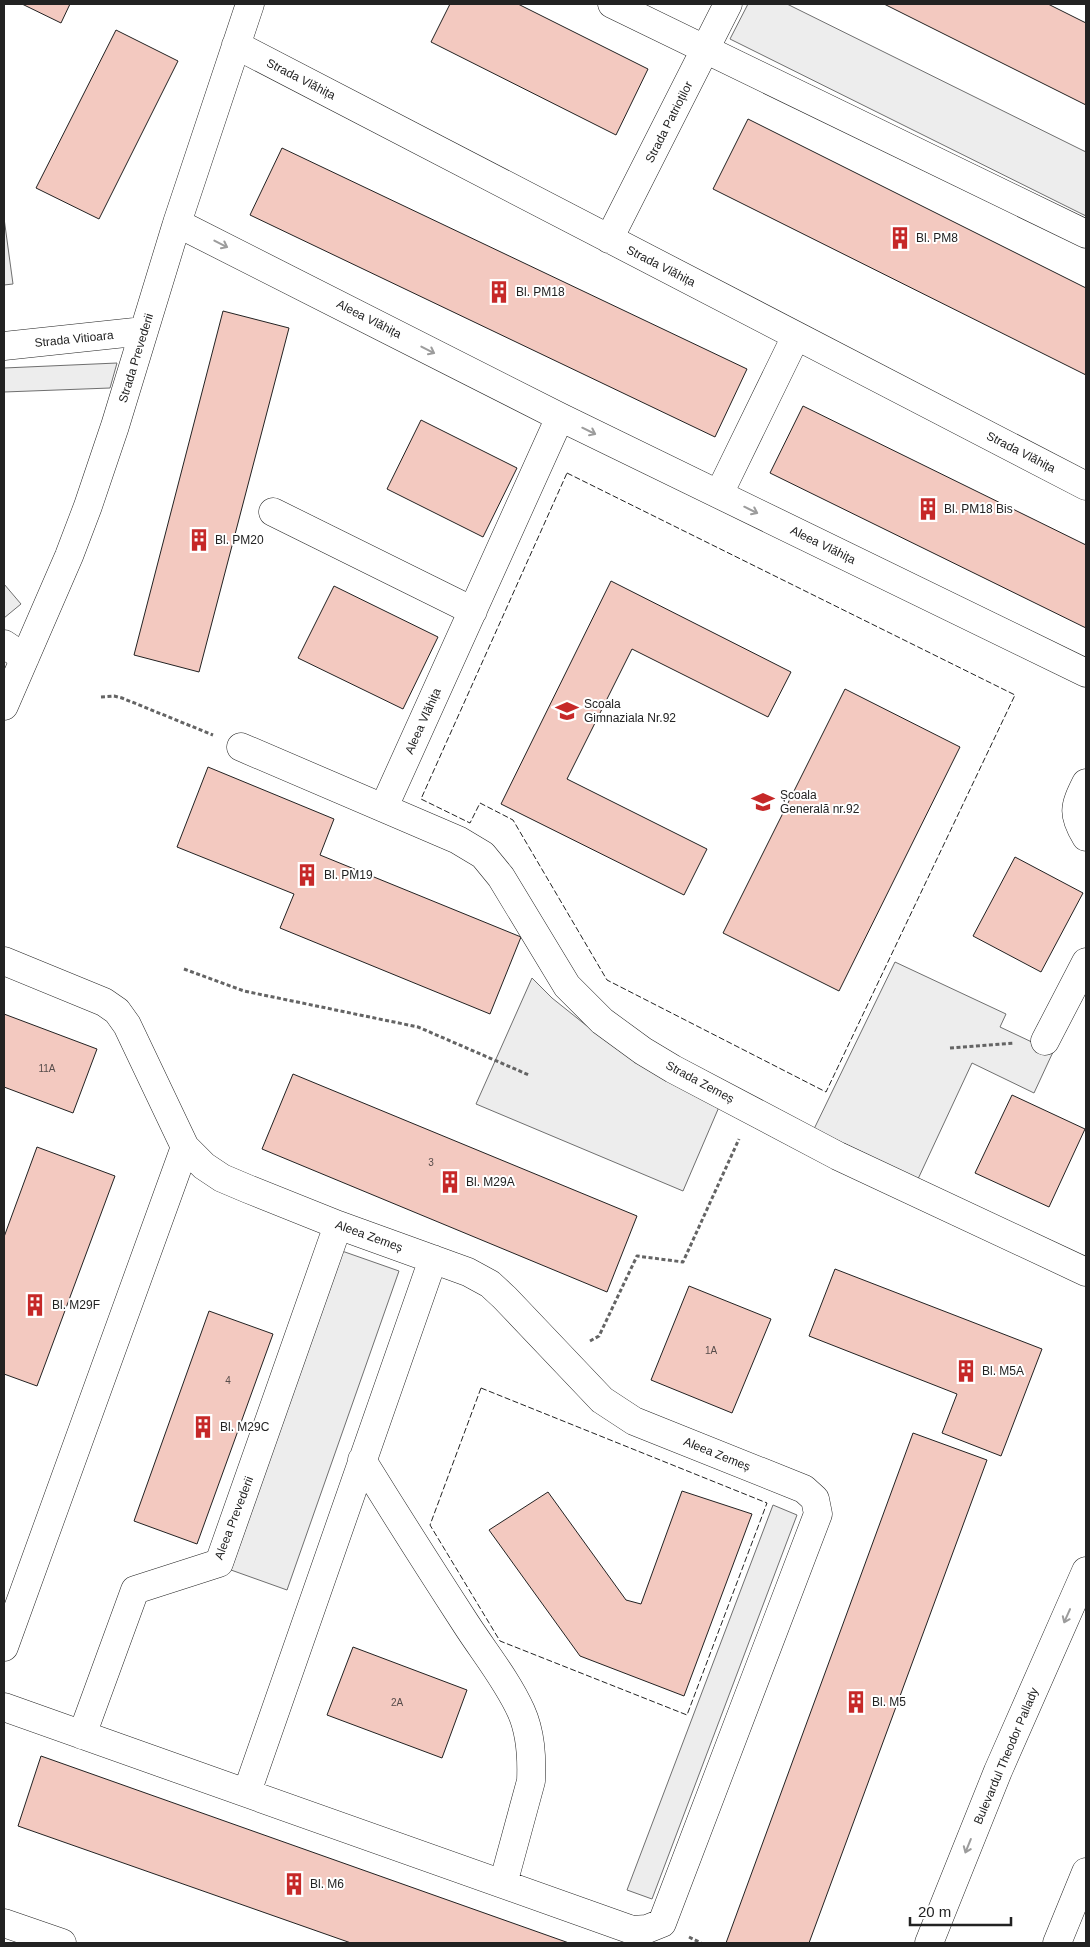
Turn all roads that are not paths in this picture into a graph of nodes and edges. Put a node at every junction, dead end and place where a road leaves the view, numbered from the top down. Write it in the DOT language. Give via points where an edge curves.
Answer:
graph roads {
  1 [pos="250,4"];
  2 [pos="612,4"];
  3 [pos="728,4"];
  4 [pos="236,45"];
  5 [pos="706,48"];
  6 [pos="177,223"];
  7 [pos="1086,234"];
  8 [pos="609,239"];
  9 [pos="144,331"];
  10 [pos="796,336"];
  11 [pos="4,346"];
  12 [pos="560,416"];
  13 [pos="1086,486"];
  14 [pos="719,494"];
  15 [pos="273,512"];
  16 [pos="473,610"];
  17 [pos="14,651"];
  18 [pos="1086,673"];
  19 [pos="4,706"];
  20 [pos="241,747"];
  21 [pos="1086,783"];
  22 [pos="384,807"];
  23 [pos="1086,837"];
  24 [pos="4,961"];
  25 [pos="1086,962"];
  26 [pos="1045,1041"];
  27 [pos="186,1146"];
  28 [pos="338,1225"];
  29 [pos="433,1259"];
  30 [pos="1086,1272"];
  31 [pos="362,1460"];
  32 [pos="1086,1571"];
  33 [pos="4,1647"];
  34 [pos="4,1707"];
  35 [pos="82,1735"];
  36 [pos="247,1792"];
  37 [pos="1086,1872"];
  38 [pos="504,1884"];
  39 [pos="4,1923"];
  40 [pos="62,1943"];
  41 [pos="929,1943"];
  42 [pos="1057,1943"];
  1 -- 4 [label="street, Strada Prevederii"];
  2 -- 5 [label="street"];
  3 -- 5 [label="street, Strada Patrioților"];
  4 -- 6 [label="street, Strada Prevederii"];
  4 -- 8 [label="street, Strada Vlăhița"];
  5 -- 7 [label="street"];
  5 -- 8 [label="street, Strada Patrioților"];
  6 -- 9 [label="street, Strada Prevederii"];
  6 -- 12 [label="street, Aleea Vlăhița, one-way"];
  8 -- 10 [label="street, Strada Vlăhița"];
  9 -- 11 [label="street, Strada Vitioara"];
  9 -- 17 [label="street, Strada Prevederii" via="116,426 69,556"];
  10 -- 13 [label="street, Strada Vlăhița"];
  10 -- 14 [label="street"];
  12 -- 14 [label="street, Aleea Vlăhița, one-way"];
  12 -- 16 [label="street, Aleea Vlăhița"];
  14 -- 18 [label="street, Aleea Vlăhița, one-way"];
  15 -- 16 [label="street"];
  16 -- 22 [label="street, Aleea Vlăhița"];
  17 -- 19 [label="street, Strada Prevederii"];
  20 -- 22 [label="street, Strada Zemeș"];
  21 -- 23 [label="street" via="1075,812"];
  22 -- 30 [label="street, Strada Zemeș" via="458,840 483,855 501,876 567,986 602,1021 643,1051 838,1156"];
  24 -- 27 [label="street, Aleea Zemeș" via="104,1002 117,1011 127,1025"];
  25 -- 26 [label="street"];
  27 -- 28 [label="street, Aleea Zemeș" via="204,1166 222,1178"];
  27 -- 33 [label="street"];
  28 -- 29 [label="street, Aleea Zemeș"];
  28 -- 35 [label="street, Aleea Prevederii" via="219,1563 136,1590"];
  29 -- 31 [label="street"];
  29 -- 38 [label="street, Aleea Zemeș" via="490,1284 602,1400 634,1421 804,1489 815,1499 818,1514 662,1923 632,1930"];
  31 -- 36 [label="street"];
  31 -- 38 [label="street" via="521,1710 530,1746 531,1781"];
  32 -- 41 [label="street, Bulevardul Theodor Pallady, one-way" via="998,1771"];
  34 -- 35 [label="street"];
  35 -- 36 [label="street"];
  36 -- 38 [label="street"];
  37 -- 42 [label="street"];
  39 -- 40 [label="street"];
}
